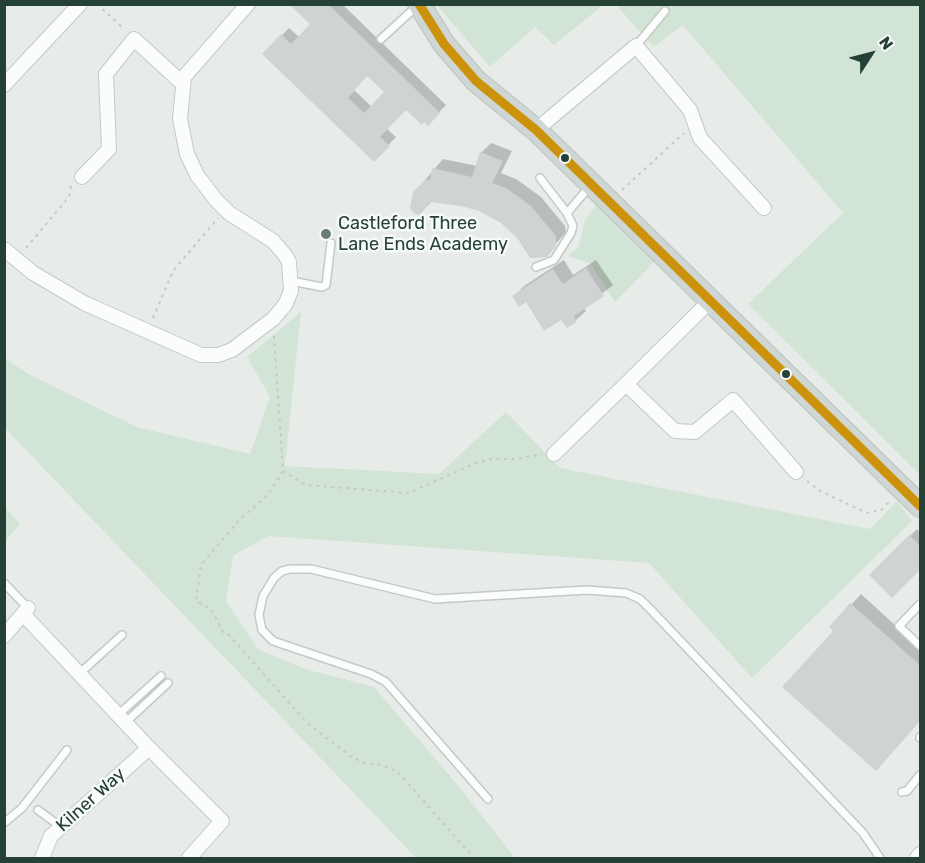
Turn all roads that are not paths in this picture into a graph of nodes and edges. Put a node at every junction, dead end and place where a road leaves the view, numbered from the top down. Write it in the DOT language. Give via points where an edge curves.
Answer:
graph roads {
  1 [pos="80,4"];
  2 [pos="249,4"];
  3 [pos="419,5"];
  4 [pos="665,11"];
  5 [pos="381,39"];
  6 [pos="636,46"];
  7 [pos="182,83"];
  8 [pos="4,85"];
  9 [pos="536,130"];
  10 [pos="82,177"];
  11 [pos="540,178"];
  12 [pos="592,184"];
  13 [pos="764,208"];
  14 [pos="567,213"];
  15 [pos="332,243"];
  16 [pos="4,249"];
  17 [pos="536,267"];
  18 [pos="291,281"];
  19 [pos="711,300"];
  20 [pos="626,384"];
  21 [pos="554,454"];
  22 [pos="796,472"];
  23 [pos="921,506"];
  24 [pos="4,583"];
  25 [pos="921,604"];
  26 [pos="26,611"];
  27 [pos="122,634"];
  28 [pos="4,636"];
  29 [pos="921,646"];
  30 [pos="80,673"];
  31 [pos="161,676"];
  32 [pos="168,684"];
  33 [pos="122,718"];
  34 [pos="149,748"];
  35 [pos="68,750"];
  36 [pos="921,775"];
  37 [pos="902,792"];
  38 [pos="488,799"];
  39 [pos="38,810"];
  40 [pos="4,823"];
  41 [pos="61,827"];
  42 [pos="920,854"];
  43 [pos="42,858"];
  44 [pos="189,858"];
  45 [pos="880,858"];
  46 [pos="906,858"];
  47 [pos="917,858"];
  1 -- 8 [label="street"];
  2 -- 7 [label="street" via="190,68"];
  3 -- 5 [label="lane"];
  3 -- 9 [label="main road" via="444,44 476,81"];
  4 -- 6 [label="lane"];
  6 -- 9 [label="street"];
  6 -- 13 [label="street" via="690,111 700,138"];
  7 -- 10 [label="street" via="134,39 106,74 109,149"];
  7 -- 18 [label="street" via="180,119 187,154 197,175 225,210 280,247 289,262"];
  9 -- 12 [label="main road"];
  11 -- 14 [label="lane"];
  12 -- 14 [label="lane"];
  12 -- 19 [label="main road"];
  14 -- 17 [label="lane" via="573,226 571,233 554,260"];
  15 -- 18 [label="lane" via="326,285"];
  16 -- 18 [label="street" via="33,273 84,303 201,355 232,350 273,319 289,299"];
  19 -- 20 [label="street"];
  19 -- 23 [label="main road"];
  20 -- 21 [label="street"];
  20 -- 22 [label="street" via="675,431 695,432 734,400"];
  24 -- 26 [label="lane"];
  25 -- 29 [label="lane" via="899,626"];
  26 -- 28 [label="street"];
  26 -- 30 [label="street"];
  27 -- 30 [label="lane"];
  30 -- 33 [label="street"];
  31 -- 33 [label="lane"];
  32 -- 33 [label="lane"];
  33 -- 34 [label="street"];
  34 -- 41 [label="street, Kilner Way"];
  34 -- 44 [label="street" via="222,821"];
  35 -- 40 [label="lane" via="22,808"];
  36 -- 37 [label="lane"];
  38 -- 45 [label="lane" via="386,682 273,641 262,630 259,615 263,596 274,578 282,571 311,569 435,599 587,590 626,593 640,599 863,833"];
  39 -- 41 [label="lane"];
  41 -- 43 [label="street, Kilner Way" via="51,836"];
  42 -- 46 [label="lane"];
  42 -- 47 [label="street"];
}
